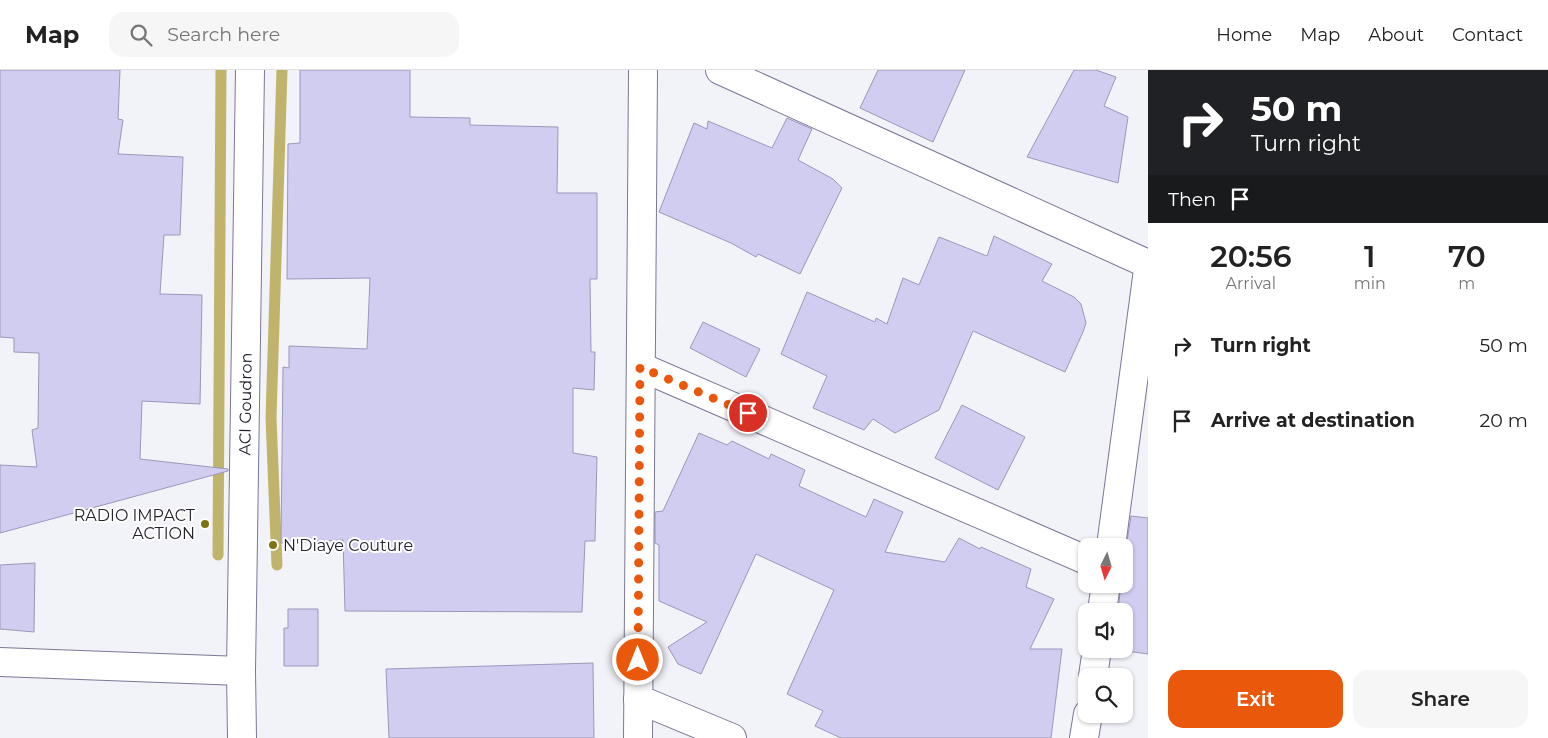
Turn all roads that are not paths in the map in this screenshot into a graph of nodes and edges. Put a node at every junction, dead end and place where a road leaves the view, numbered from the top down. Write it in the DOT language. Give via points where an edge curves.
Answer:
graph roads {
  1 [pos="250,70"];
  2 [pos="643,70"];
  3 [pos="720,70"];
  4 [pos="1148,264"];
  5 [pos="1148,270"];
  6 [pos="640,367"];
  7 [pos="1112,538"];
  8 [pos="1078,557"];
  9 [pos="0,662"];
  10 [pos="241,672"];
  11 [pos="638,699"];
  12 [pos="1086,723"];
  13 [pos="242,738"];
  14 [pos="638,738"];
  15 [pos="732,738"];
  16 [pos="1084,738"];
  1 -- 10 [label="street, ACI Goudron"];
  2 -- 6 [label="street"];
  3 -- 4 [label="street"];
  5 -- 7 [label="street"];
  6 -- 8 [label="street"];
  6 -- 11 [label="street"];
  9 -- 10 [label="street"];
  10 -- 13 [label="street, ACI Goudron"];
  11 -- 14 [label="street"];
  11 -- 15 [label="street"];
  12 -- 16 [label="street"];
}
